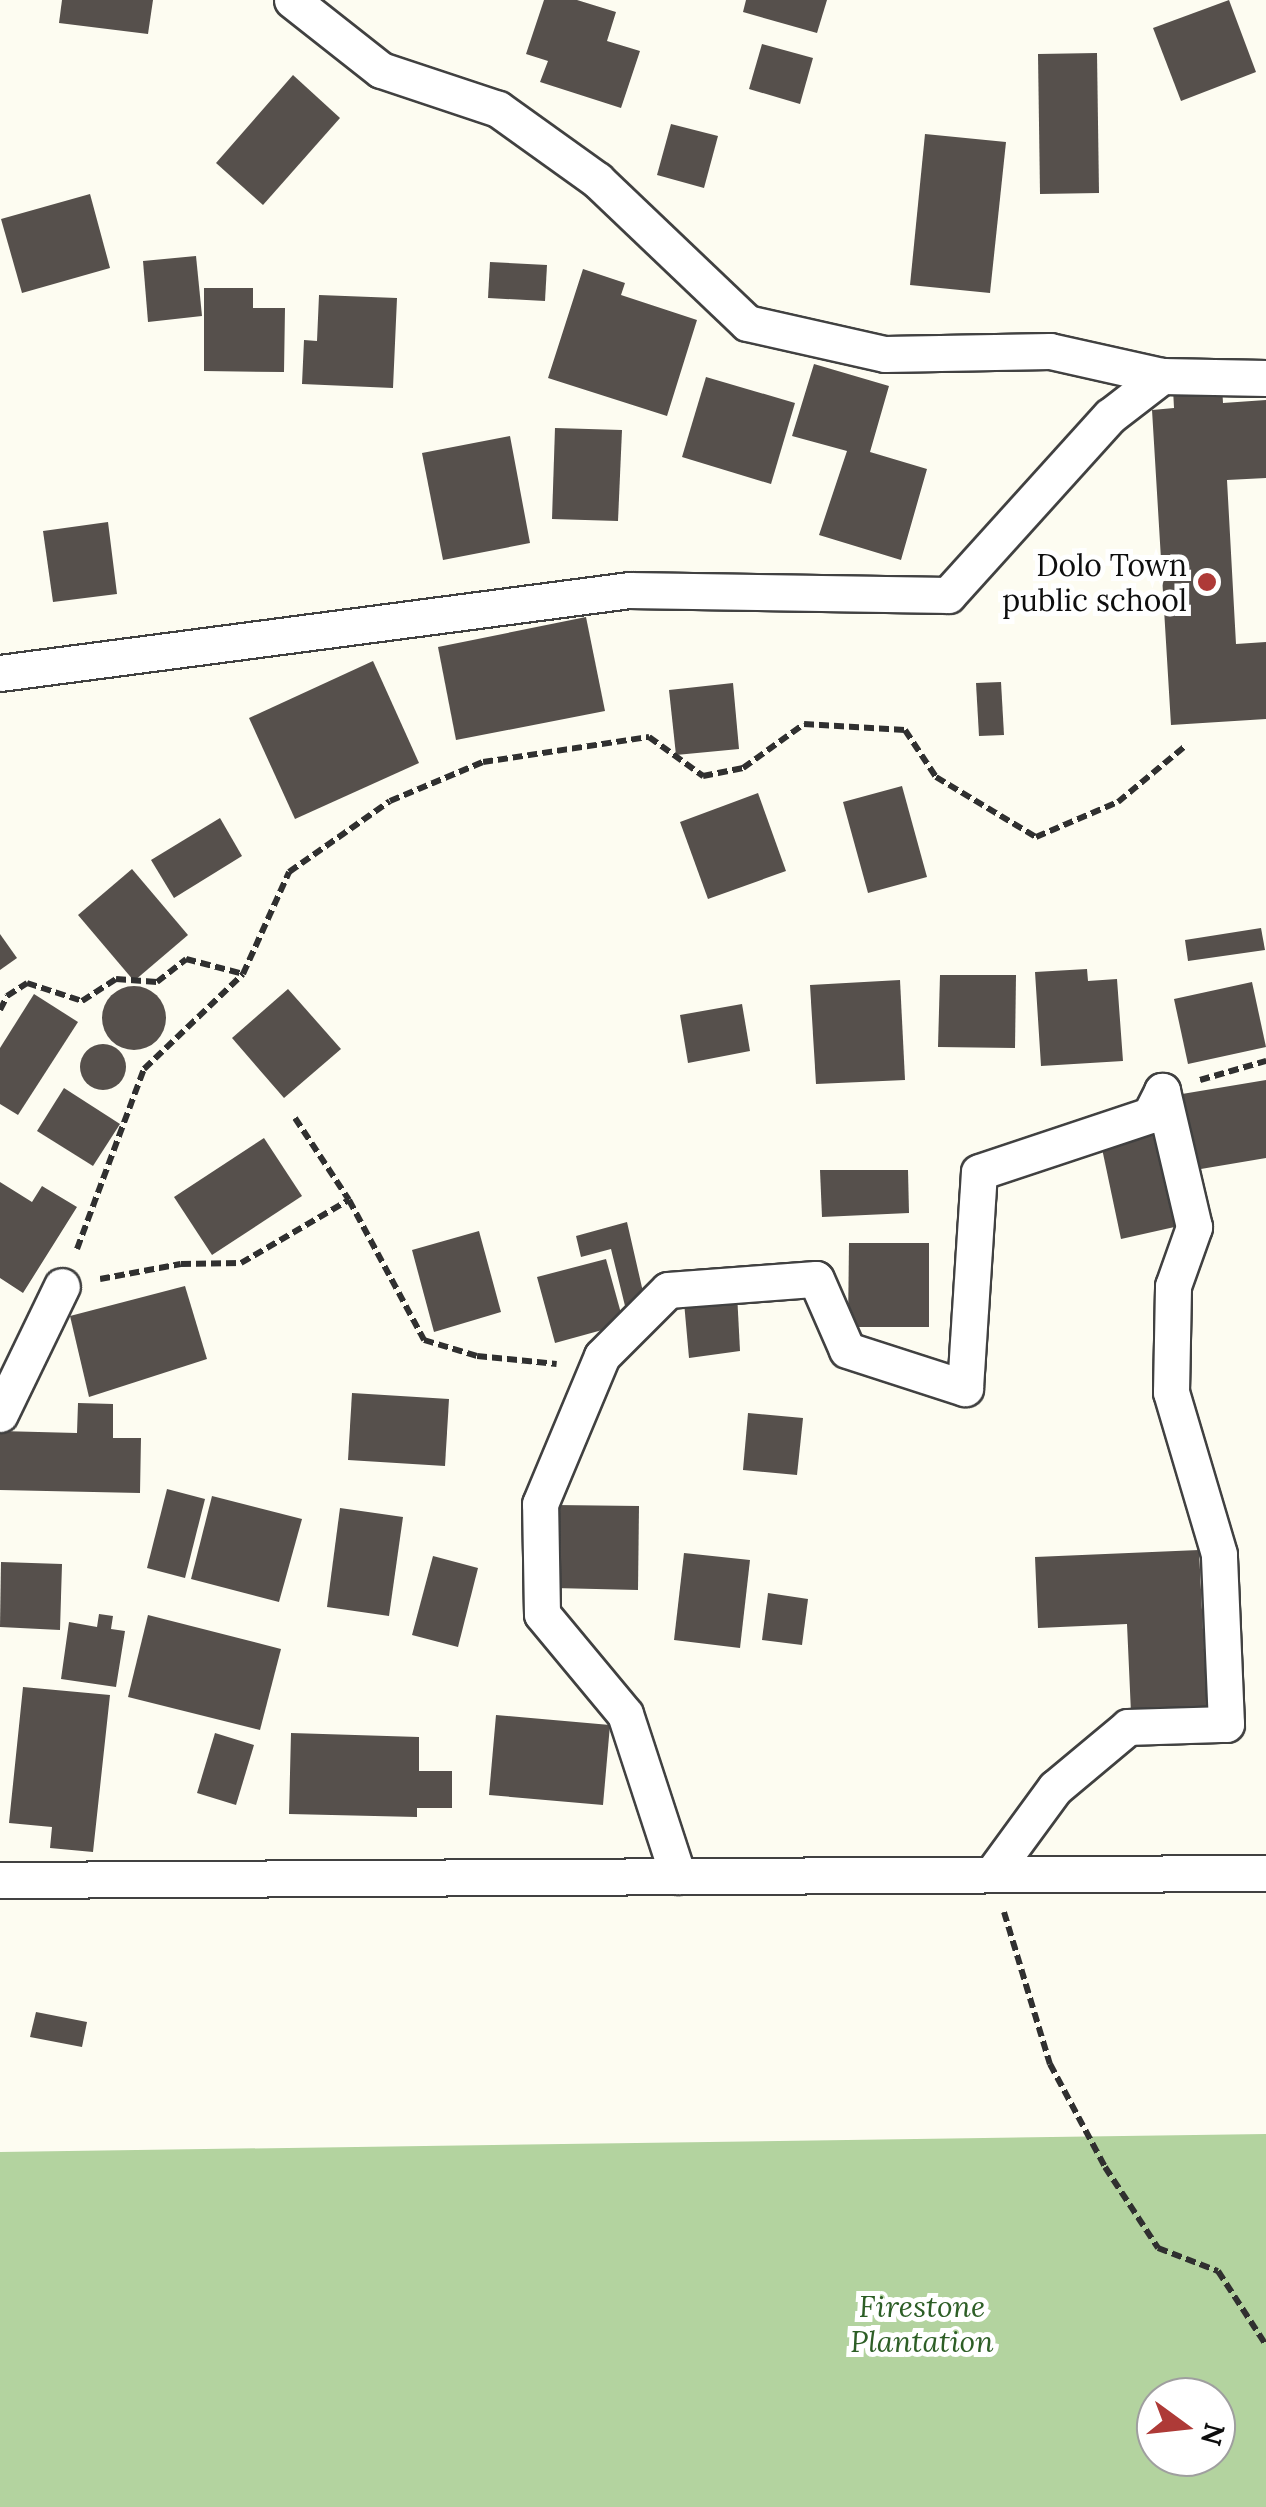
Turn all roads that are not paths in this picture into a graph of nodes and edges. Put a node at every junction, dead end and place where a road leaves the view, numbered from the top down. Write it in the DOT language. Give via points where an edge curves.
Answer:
graph roads {
  1 [pos="292,0"];
  2 [pos="1162,376"];
  3 [pos="1266,378"];
  4 [pos="0,673"];
  5 [pos="62,1286"];
  6 [pos="0,1414"];
  7 [pos="1266,1873"];
  8 [pos="992,1874"];
  9 [pos="678,1876"];
  10 [pos="0,1880"];
  1 -- 2 [label="street" via="381,70 498,109 597,180 746,323 885,354 1050,351"];
  2 -- 3 [label="street"];
  2 -- 4 [label="street" via="1110,416 948,595 630,590"];
  5 -- 6 [label="street"];
  7 -- 8 [label="street"];
  8 -- 9 [label="street"];
  8 -- 9 [label="street" via="1054,1788 1128,1727 1226,1724 1220,1554 1171,1392 1173,1286 1194,1227 1162,1091 1150,1115 979,1172 964,1388 846,1350 816,1279 668,1290 598,1368 540,1504 542,1614 625,1714"];
  9 -- 10 [label="street"];
}
